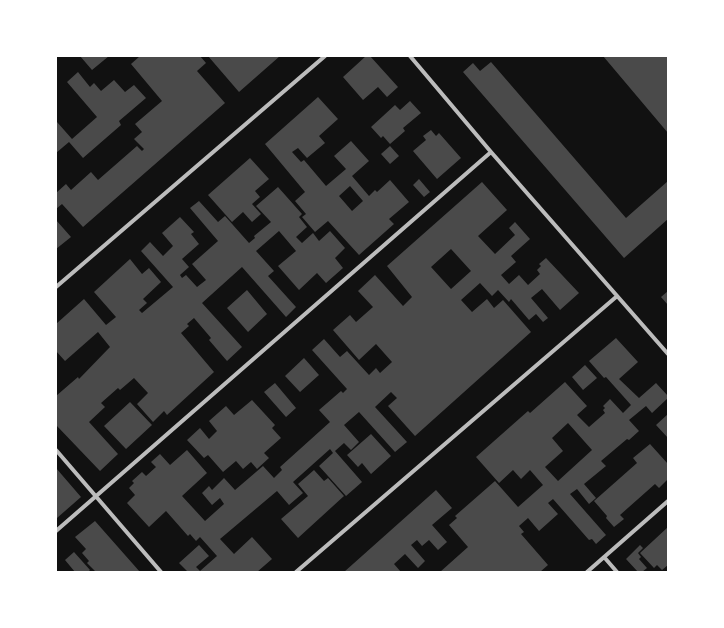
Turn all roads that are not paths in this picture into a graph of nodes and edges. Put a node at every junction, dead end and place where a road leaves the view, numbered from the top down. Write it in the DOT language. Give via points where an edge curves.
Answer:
graph roads {
  1 [pos="325,56"];
  2 [pos="410,56"];
  3 [pos="491,152"];
  4 [pos="56,287"];
  5 [pos="616,297"];
  6 [pos="668,354"];
  7 [pos="56,450"];
  8 [pos="96,496"];
  9 [pos="668,501"];
  10 [pos="56,532"];
  11 [pos="604,557"];
  12 [pos="161,572"];
  13 [pos="296,572"];
  14 [pos="587,572"];
  15 [pos="617,572"];
  1 -- 4 [label="street"];
  2 -- 3 [label="street"];
  3 -- 5 [label="street"];
  3 -- 8 [label="street"];
  5 -- 6 [label="street"];
  5 -- 13 [label="street"];
  7 -- 8 [label="street"];
  8 -- 10 [label="street"];
  8 -- 12 [label="street"];
  9 -- 11 [label="street"];
  11 -- 14 [label="street"];
  11 -- 15 [label="street"];
}
